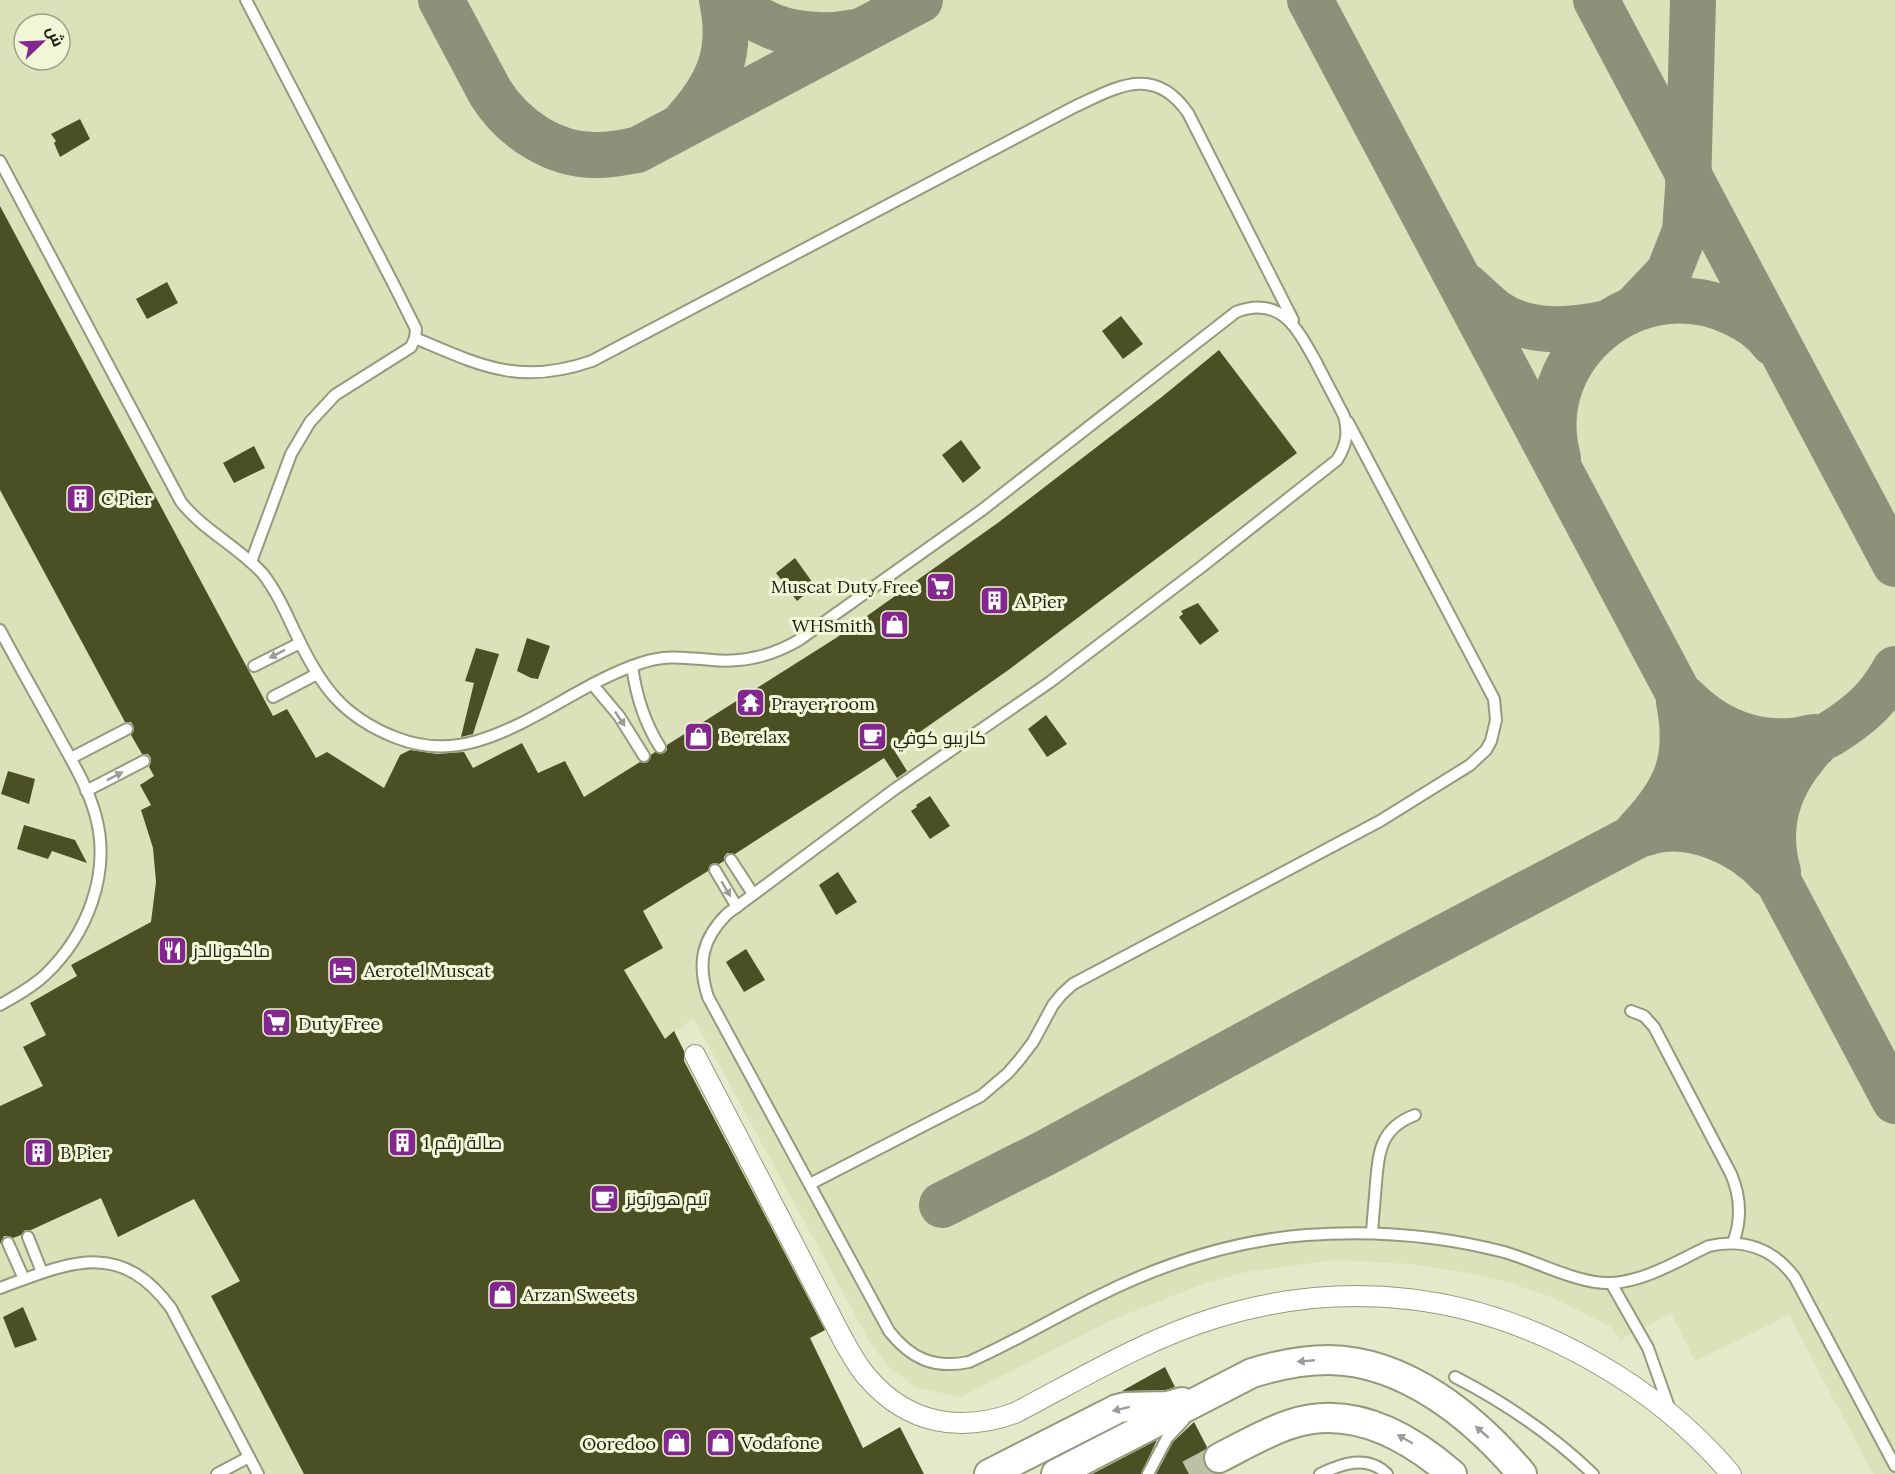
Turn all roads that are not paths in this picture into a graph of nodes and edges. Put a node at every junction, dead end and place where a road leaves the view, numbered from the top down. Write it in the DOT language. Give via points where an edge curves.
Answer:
graph roads {
  1 [pos="246,0"];
  2 [pos="0,161"];
  3 [pos="1299,332"];
  4 [pos="415,338"];
  5 [pos="1344,416"];
  6 [pos="251,562"];
  7 [pos="0,630"];
  8 [pos="300,643"];
  9 [pos="255,666"];
  10 [pos="633,666"];
  11 [pos="317,674"];
  12 [pos="593,685"];
  13 [pos="273,697"];
  14 [pos="127,729"];
  15 [pos="660,747"];
  16 [pos="644,756"];
  17 [pos="70,758"];
  18 [pos="144,761"];
  19 [pos="86,791"];
  20 [pos="731,860"];
  21 [pos="715,870"];
  22 [pos="753,894"];
  23 [pos="737,907"];
  24 [pos="0,1005"];
  25 [pos="1631,1011"];
  26 [pos="694,1055"];
  27 [pos="1415,1115"];
  28 [pos="810,1184"];
  29 [pos="1372,1233"];
  30 [pos="27,1237"];
  31 [pos="1733,1243"];
  32 [pos="8,1244"];
  33 [pos="42,1272"];
  34 [pos="24,1279"];
  35 [pos="1611,1283"];
  36 [pos="0,1288"];
  37 [pos="1455,1377"];
  38 [pos="1218,1390"];
  39 [pos="1672,1415"];
  40 [pos="249,1457"];
  41 [pos="1220,1458"];
  42 [pos="1895,1466"];
  43 [pos="217,1474"];
  44 [pos="258,1474"];
  45 [pos="989,1474"];
  46 [pos="1056,1474"];
  47 [pos="1148,1474"];
  48 [pos="1320,1474"];
  49 [pos="1387,1474"];
  50 [pos="1452,1474"];
  51 [pos="1522,1474"];
  52 [pos="1593,1474"];
  53 [pos="1731,1474"];
  1 -- 4 [label="lane" via="394,285 416,329"];
  2 -- 6 [label="lane" via="181,502"];
  3 -- 4 [label="lane" via="1188,113 1174,96 1143,83 1120,86 1074,107 586,363 536,373 500,371"];
  3 -- 5 [label="lane"];
  3 -- 10 [label="lane" via="1282,314 1271,309 1259,307 1236,312 982,510 783,649 749,660 666,657"];
  4 -- 6 [label="lane" via="403,353 335,395 310,422 291,454"];
  5 -- 22 [label="lane" via="1346,444 1330,466 1050,682"];
  5 -- 28 [label="lane" via="1489,689 1496,720 1486,750 1470,765 1380,821 1073,984 1053,1005 1020,1059 981,1096"];
  6 -- 8 [label="lane" via="272,587"];
  7 -- 17 [label="lane"];
  8 -- 9 [label="lane, one-way"];
  8 -- 11 [label="lane"];
  10 -- 12 [label="lane"];
  10 -- 15 [label="lane" via="640,705"];
  11 -- 12 [label="lane" via="336,699 371,726 404,740 440,747 501,733"];
  11 -- 13 [label="lane"];
  12 -- 16 [label="lane, one-way" via="619,716"];
  14 -- 17 [label="lane"];
  17 -- 19 [label="lane"];
  19 -- 18 [label="lane, one-way"];
  19 -- 24 [label="lane" via="96,819 100,856 89,912 58,962 28,989"];
  20 -- 22 [label="lane"];
  21 -- 23 [label="lane, one-way"];
  22 -- 23 [label="lane"];
  23 -- 28 [label="lane" via="708,938 703,952 703,982"];
  25 -- 31 [label="lane" via="1644,1016 1654,1027 1731,1174 1740,1206"];
  26 -- 39 [label="street" via="855,1359 881,1392 915,1414 955,1424 995,1420 1196,1324 1284,1302 1372,1296 1460,1307 1544,1335 1614,1373"];
  27 -- 29 [label="lane" via="1396,1125 1381,1148"];
  28 -- 29 [label="lane" via="889,1331 910,1353 939,1364 969,1362 1119,1286 1196,1256 1278,1238"];
  29 -- 35 [label="lane" via="1462,1242 1512,1254 1590,1281"];
  30 -- 33 [label="lane"];
  31 -- 35 [label="lane" via="1709,1246 1636,1279"];
  31 -- 42 [label="lane" via="1769,1252 1796,1278"];
  32 -- 34 [label="lane"];
  33 -- 34 [label="lane"];
  33 -- 40 [label="lane" via="81,1262 102,1262 142,1277 159,1291"];
  34 -- 36 [label="lane"];
  35 -- 39 [label="lane" via="1648,1348"];
  37 -- 52 [label="lane" via="1538,1426"];
  38 -- 45 [label="street, one-way" via="1168,1406 1117,1409"];
  38 -- 46 [label="street"];
  38 -- 47 [label="lane" via="1170,1433"];
  51 -- 38 [label="street, one-way" via="1462,1415 1411,1382 1383,1370 1331,1360 1304,1361 1252,1373"];
  39 -- 53 [label="street"];
  40 -- 43 [label="lane"];
  40 -- 44 [label="lane"];
  50 -- 41 [label="street, one-way" via="1408,1440 1364,1422 1340,1418 1293,1423"];
  48 -- 49 [label="lane" via="1358,1462 1372,1464"];
}
